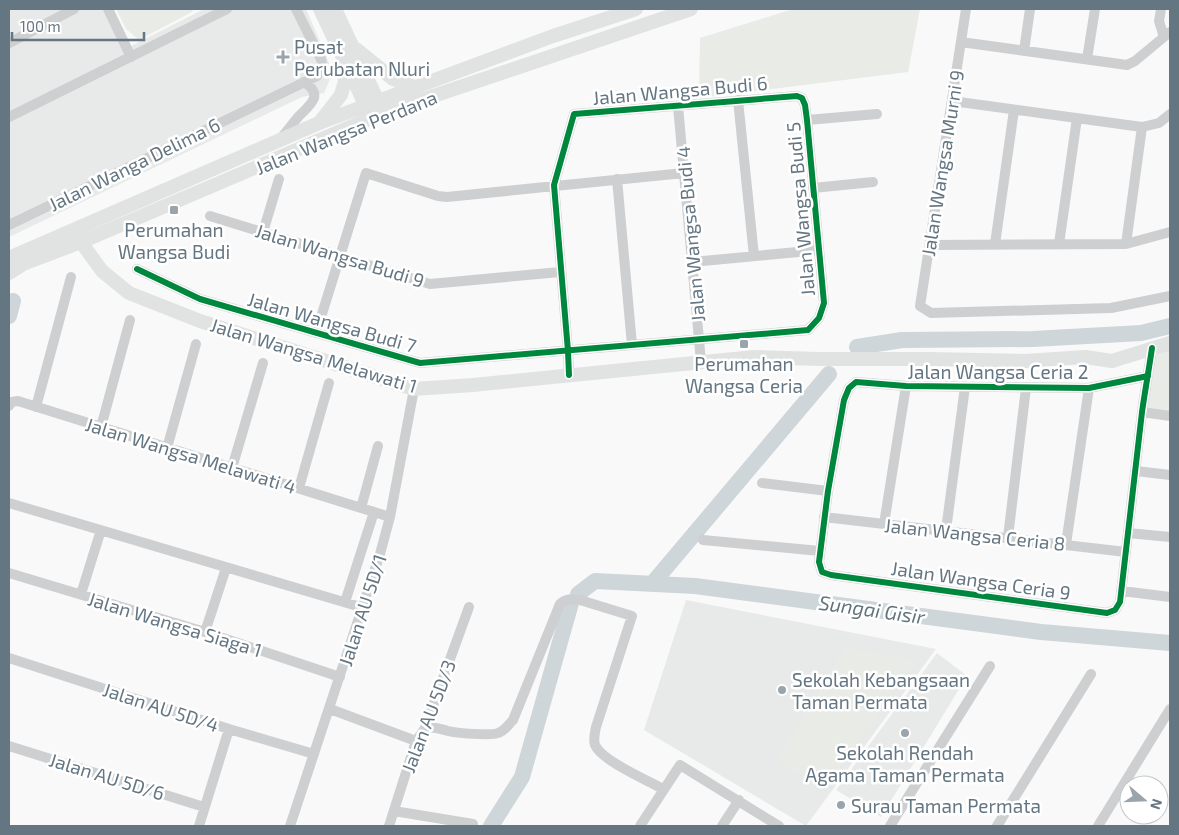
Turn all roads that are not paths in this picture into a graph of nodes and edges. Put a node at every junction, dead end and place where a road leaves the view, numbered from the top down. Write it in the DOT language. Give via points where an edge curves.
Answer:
graph roads {
  1 [pos="74,9"];
  2 [pos="108,9"];
  3 [pos="227,9"];
  4 [pos="296,9"];
  5 [pos="320,9"];
  6 [pos="335,9"];
  7 [pos="636,9"];
  8 [pos="691,9"];
  9 [pos="966,9"];
  10 [pos="1030,9"];
  11 [pos="1095,9"];
  12 [pos="1161,9"];
  13 [pos="213,12"];
  14 [pos="1167,34"];
  15 [pos="960,42"];
  16 [pos="9,43"];
  17 [pos="345,48"];
  18 [pos="1024,50"];
  19 [pos="132,57"];
  20 [pos="1087,59"];
  21 [pos="304,82"];
  22 [pos="415,87"];
  23 [pos="802,98"];
  24 [pos="738,100"];
  25 [pos="952,101"];
  26 [pos="678,106"];
  27 [pos="374,109"];
  28 [pos="1014,110"];
  29 [pos="876,114"];
  30 [pos="1170,114"];
  31 [pos="9,117"];
  32 [pos="1077,118"];
  33 [pos="807,120"];
  34 [pos="319,123"];
  35 [pos="1142,127"];
  36 [pos="277,142"];
  37 [pos="684,173"];
  38 [pos="279,179"];
  39 [pos="617,179"];
  40 [pos="873,182"];
  41 [pos="554,185"];
  42 [pos="813,188"];
  43 [pos="210,216"];
  44 [pos="9,225"];
  45 [pos="263,232"];
  46 [pos="1170,232"];
  47 [pos="81,242"];
  48 [pos="995,244"];
  49 [pos="1060,244"];
  50 [pos="1126,244"];
  51 [pos="930,245"];
  52 [pos="819,250"];
  53 [pos="340,256"];
  54 [pos="754,256"];
  55 [pos="9,258"];
  56 [pos="692,262"];
  57 [pos="137,269"];
  58 [pos="560,272"];
  59 [pos="9,274"];
  60 [pos="71,277"];
  61 [pos="1170,296"];
  62 [pos="819,318"];
  63 [pos="130,320"];
  64 [pos="316,333"];
  65 [pos="699,340"];
  66 [pos="1170,343"];
  67 [pos="196,344"];
  68 [pos="632,345"];
  69 [pos="1152,348"];
  70 [pos="568,351"];
  71 [pos="701,362"];
  72 [pos="263,363"];
  73 [pos="569,375"];
  74 [pos="1148,376"];
  75 [pos="329,383"];
  76 [pos="906,386"];
  77 [pos="965,387"];
  78 [pos="1026,388"];
  79 [pos="1089,388"];
  80 [pos="414,389"];
  81 [pos="9,406"];
  82 [pos="36,407"];
  83 [pos="1142,412"];
  84 [pos="1170,416"];
  85 [pos="101,427"];
  86 [pos="378,446"];
  87 [pos="167,448"];
  88 [pos="232,468"];
  89 [pos="1136,471"];
  90 [pos="1170,475"];
  91 [pos="762,483"];
  92 [pos="299,488"];
  93 [pos="828,491"];
  94 [pos="9,503"];
  95 [pos="361,508"];
  96 [pos="374,512"];
  97 [pos="390,517"];
  98 [pos="824,517"];
  99 [pos="884,524"];
  100 [pos="101,530"];
  101 [pos="946,530"];
  102 [pos="1128,533"];
  103 [pos="1008,538"];
  104 [pos="1170,538"];
  105 [pos="703,540"];
  106 [pos="1066,544"];
  107 [pos="820,551"];
  108 [pos="1126,552"];
  109 [pos="226,568"];
  110 [pos="9,573"];
  111 [pos="1122,591"];
  112 [pos="81,594"];
  113 [pos="1170,597"];
  114 [pos="345,602"];
  115 [pos="364,608"];
  116 [pos="470,608"];
  117 [pos="205,632"];
  118 [pos="9,658"];
  119 [pos="990,666"];
  120 [pos="1091,674"];
  121 [pos="340,677"];
  122 [pos="330,709"];
  123 [pos="1170,709"];
  124 [pos="425,728"];
  125 [pos="228,729"];
  126 [pos="416,741"];
  127 [pos="9,746"];
  128 [pos="314,754"];
  129 [pos="663,789"];
  130 [pos="739,800"];
  131 [pos="204,806"];
  132 [pos="394,812"];
  133 [pos="473,824"];
  134 [pos="896,824"];
  135 [pos="199,826"];
  136 [pos="290,826"];
  137 [pos="390,826"];
  138 [pos="640,826"];
  139 [pos="722,826"];
  140 [pos="780,826"];
  141 [pos="997,826"];
  142 [pos="1098,826"];
  1 -- 16 [label="street"];
  2 -- 19 [label="street"];
  3 -- 13 [label="street"];
  4 -- 21 [label="street, Jalan Wanga Delima 6" via="322,64 317,76"];
  5 -- 17 [label="main road"];
  6 -- 17 [label="main road"];
  7 -- 22 [label="main road, Jalan Wangsa Perdana"];
  8 -- 27 [label="main road, Jalan Wangsa Perdana"];
  9 -- 15 [label="street, Jalan Wangsa Murni 9"];
  10 -- 18 [label="street"];
  11 -- 20 [label="street"];
  12 -- 14 [label="street" via="1159,21"];
  13 -- 19 [label="street"];
  14 -- 20 [label="street" via="1127,65"];
  15 -- 18 [label="street"];
  15 -- 25 [label="street, Jalan Wangsa Murni 9"];
  17 -- 22 [label="main road" via="393,80"];
  17 -- 27 [label="main road"];
  17 -- 34 [label="main road" via="345,81 341,95"];
  18 -- 20 [label="street"];
  19 -- 31 [label="street"];
  21 -- 36 [label="street" via="313,88 314,99"];
  21 -- 44 [label="street, Jalan Wanga Delima 6"];
  22 -- 27 [label="main road, Jalan Wangsa Perdana"];
  23 -- 24 [label="street, Jalan Wangsa Budi 6"];
  23 -- 33 [label="street, Jalan Wangsa Budi 5"];
  24 -- 26 [label="street, Jalan Wangsa Budi 6"];
  24 -- 54 [label="street"];
  25 -- 28 [label="street"];
  25 -- 51 [label="street, Jalan Wangsa Murni 9"];
  26 -- 37 [label="street, Jalan Wangsa Budi 4"];
  26 -- 41 [label="street, Jalan Wangsa Budi 6" via="574,114"];
  27 -- 34 [label="main road, Jalan Wangsa Perdana"];
  27 -- 47 [label="main road, Jalan Wangsa Perdana"];
  28 -- 32 [label="street"];
  28 -- 48 [label="street"];
  29 -- 33 [label="street"];
  30 -- 35 [label="street" via="1159,123"];
  32 -- 35 [label="street"];
  32 -- 49 [label="street"];
  33 -- 42 [label="street, Jalan Wangsa Budi 5"];
  34 -- 36 [label="main road, Jalan Wangsa Perdana"];
  35 -- 50 [label="street"];
  36 -- 55 [label="main road, Jalan Wangsa Perdana"];
  37 -- 39 [label="street"];
  37 -- 56 [label="street, Jalan Wangsa Budi 4"];
  38 -- 45 [label="street"];
  39 -- 41 [label="street"];
  39 -- 68 [label="street"];
  40 -- 42 [label="street"];
  41 -- 53 [label="street" via="442,196 366,173"];
  41 -- 58 [label="street"];
  42 -- 52 [label="street, Jalan Wangsa Budi 5"];
  43 -- 45 [label="street, Jalan Wangsa Budi 9"];
  45 -- 53 [label="street, Jalan Wangsa Budi 9"];
  46 -- 50 [label="street"];
  47 -- 59 [label="main road, Jalan Wangsa Perdana" via="23,264"];
  47 -- 80 [label="main road, Jalan Wangsa Melawati 1" via="102,271 129,293 200,321"];
  48 -- 49 [label="street"];
  48 -- 51 [label="street"];
  49 -- 50 [label="street"];
  51 -- 61 [label="street, Jalan Wangsa Murni 9" via="920,306 931,312 1111,308"];
  52 -- 54 [label="street"];
  52 -- 62 [label="street, Jalan Wangsa Budi 5" via="824,303"];
  53 -- 58 [label="street, Jalan Wangsa Budi 9" via="430,284"];
  53 -- 64 [label="street"];
  54 -- 56 [label="street"];
  56 -- 65 [label="street, Jalan Wangsa Budi 4"];
  57 -- 64 [label="street, Jalan Wangsa Budi 7" via="200,299"];
  58 -- 70 [label="street"];
  60 -- 82 [label="street"];
  62 -- 65 [label="street, Jalan Wangsa Budi 7" via="808,330"];
  63 -- 85 [label="street"];
  64 -- 70 [label="street, Jalan Wangsa Budi 7" via="420,363"];
  65 -- 68 [label="street, Jalan Wangsa Budi 7"];
  65 -- 71 [label="street, Jalan Wangsa Budi 4"];
  66 -- 69 [label="main road, Jalan Wangsa Melawati 1"];
  67 -- 87 [label="street"];
  68 -- 70 [label="street, Jalan Wangsa Budi 7"];
  69 -- 71 [label="main road, Jalan Wangsa Melawati 1" via="1112,361 1085,357 1025,361 754,357"];
  69 -- 74 [label="street"];
  70 -- 73 [label="street"];
  71 -- 73 [label="main road, Jalan Wangsa Melawati 1"];
  72 -- 88 [label="street"];
  73 -- 80 [label="main road, Jalan Wangsa Melawati 1"];
  74 -- 79 [label="street, Jalan Wangsa Ceria 2"];
  74 -- 83 [label="street"];
  75 -- 92 [label="street"];
  76 -- 77 [label="street, Jalan Wangsa Ceria 2"];
  76 -- 93 [label="street, Jalan Wangsa Ceria 2" via="856,382 849,388 844,400"];
  76 -- 99 [label="street"];
  77 -- 78 [label="street, Jalan Wangsa Ceria 2"];
  77 -- 101 [label="street"];
  78 -- 79 [label="street, Jalan Wangsa Ceria 2"];
  78 -- 103 [label="street"];
  79 -- 106 [label="street"];
  80 -- 97 [label="street, Jalan AU 5D/1"];
  81 -- 82 [label="street, Jalan Wangsa Melawati 4" via="11,402 18,401"];
  82 -- 85 [label="street, Jalan Wangsa Melawati 4"];
  83 -- 84 [label="street"];
  83 -- 89 [label="street"];
  85 -- 87 [label="street, Jalan Wangsa Melawati 4"];
  86 -- 95 [label="street"];
  87 -- 88 [label="street, Jalan Wangsa Melawati 4"];
  88 -- 92 [label="street, Jalan Wangsa Melawati 4"];
  89 -- 90 [label="street"];
  89 -- 102 [label="street"];
  91 -- 93 [label="street"];
  92 -- 95 [label="street, Jalan Wangsa Melawati 4"];
  93 -- 98 [label="street"];
  94 -- 100 [label="street"];
  95 -- 96 [label="street, Jalan Wangsa Melawati 4"];
  96 -- 97 [label="street, Jalan Wangsa Melawati 4"];
  96 -- 114 [label="street"];
  97 -- 115 [label="street, Jalan AU 5D/1"];
  98 -- 99 [label="street, Jalan Wangsa Ceria 8"];
  98 -- 107 [label="street"];
  99 -- 101 [label="street, Jalan Wangsa Ceria 8"];
  100 -- 109 [label="street"];
  100 -- 112 [label="street"];
  101 -- 103 [label="street, Jalan Wangsa Ceria 8"];
  102 -- 104 [label="street"];
  102 -- 108 [label="street"];
  103 -- 106 [label="street, Jalan Wangsa Ceria 8"];
  105 -- 107 [label="street"];
  106 -- 108 [label="street, Jalan Wangsa Ceria 8"];
  107 -- 111 [label="street, Jalan Wangsa Ceria 9" via="822,572 831,575 1107,613 1116,610"];
  108 -- 111 [label="street"];
  109 -- 114 [label="street"];
  109 -- 117 [label="street"];
  110 -- 112 [label="street, Jalan Wangsa Siaga 1"];
  111 -- 113 [label="street"];
  112 -- 117 [label="street, Jalan Wangsa Siaga 1"];
  114 -- 115 [label="street"];
  115 -- 121 [label="street, Jalan AU 5D/1"];
  116 -- 124 [label="street, Jalan AU 5D/3"];
  117 -- 121 [label="street, Jalan Wangsa Siaga 1"];
  118 -- 125 [label="street, Jalan AU 5D/4"];
  119 -- 134 [label="street"];
  120 -- 141 [label="street"];
  121 -- 122 [label="street, Jalan AU 5D/1"];
  122 -- 126 [label="street"];
  122 -- 128 [label="street, Jalan AU 5D/1"];
  123 -- 142 [label="street"];
  124 -- 126 [label="street, Jalan AU 5D/3"];
  124 -- 129 [label="street" via="490,734 498,734 505,729 513,720 556,612 564,600 580,600 632,616 596,726 594,744 609,760"];
  125 -- 128 [label="street, Jalan AU 5D/4"];
  125 -- 131 [label="street"];
  126 -- 132 [label="street, Jalan AU 5D/3"];
  127 -- 131 [label="street, Jalan AU 5D/6"];
  128 -- 136 [label="street, Jalan AU 5D/1"];
  129 -- 130 [label="street" via="680,765"];
  129 -- 138 [label="street"];
  130 -- 139 [label="street"];
  130 -- 140 [label="street"];
  131 -- 135 [label="street"];
  132 -- 133 [label="street"];
  132 -- 137 [label="street, Jalan AU 5D/3"];
}
